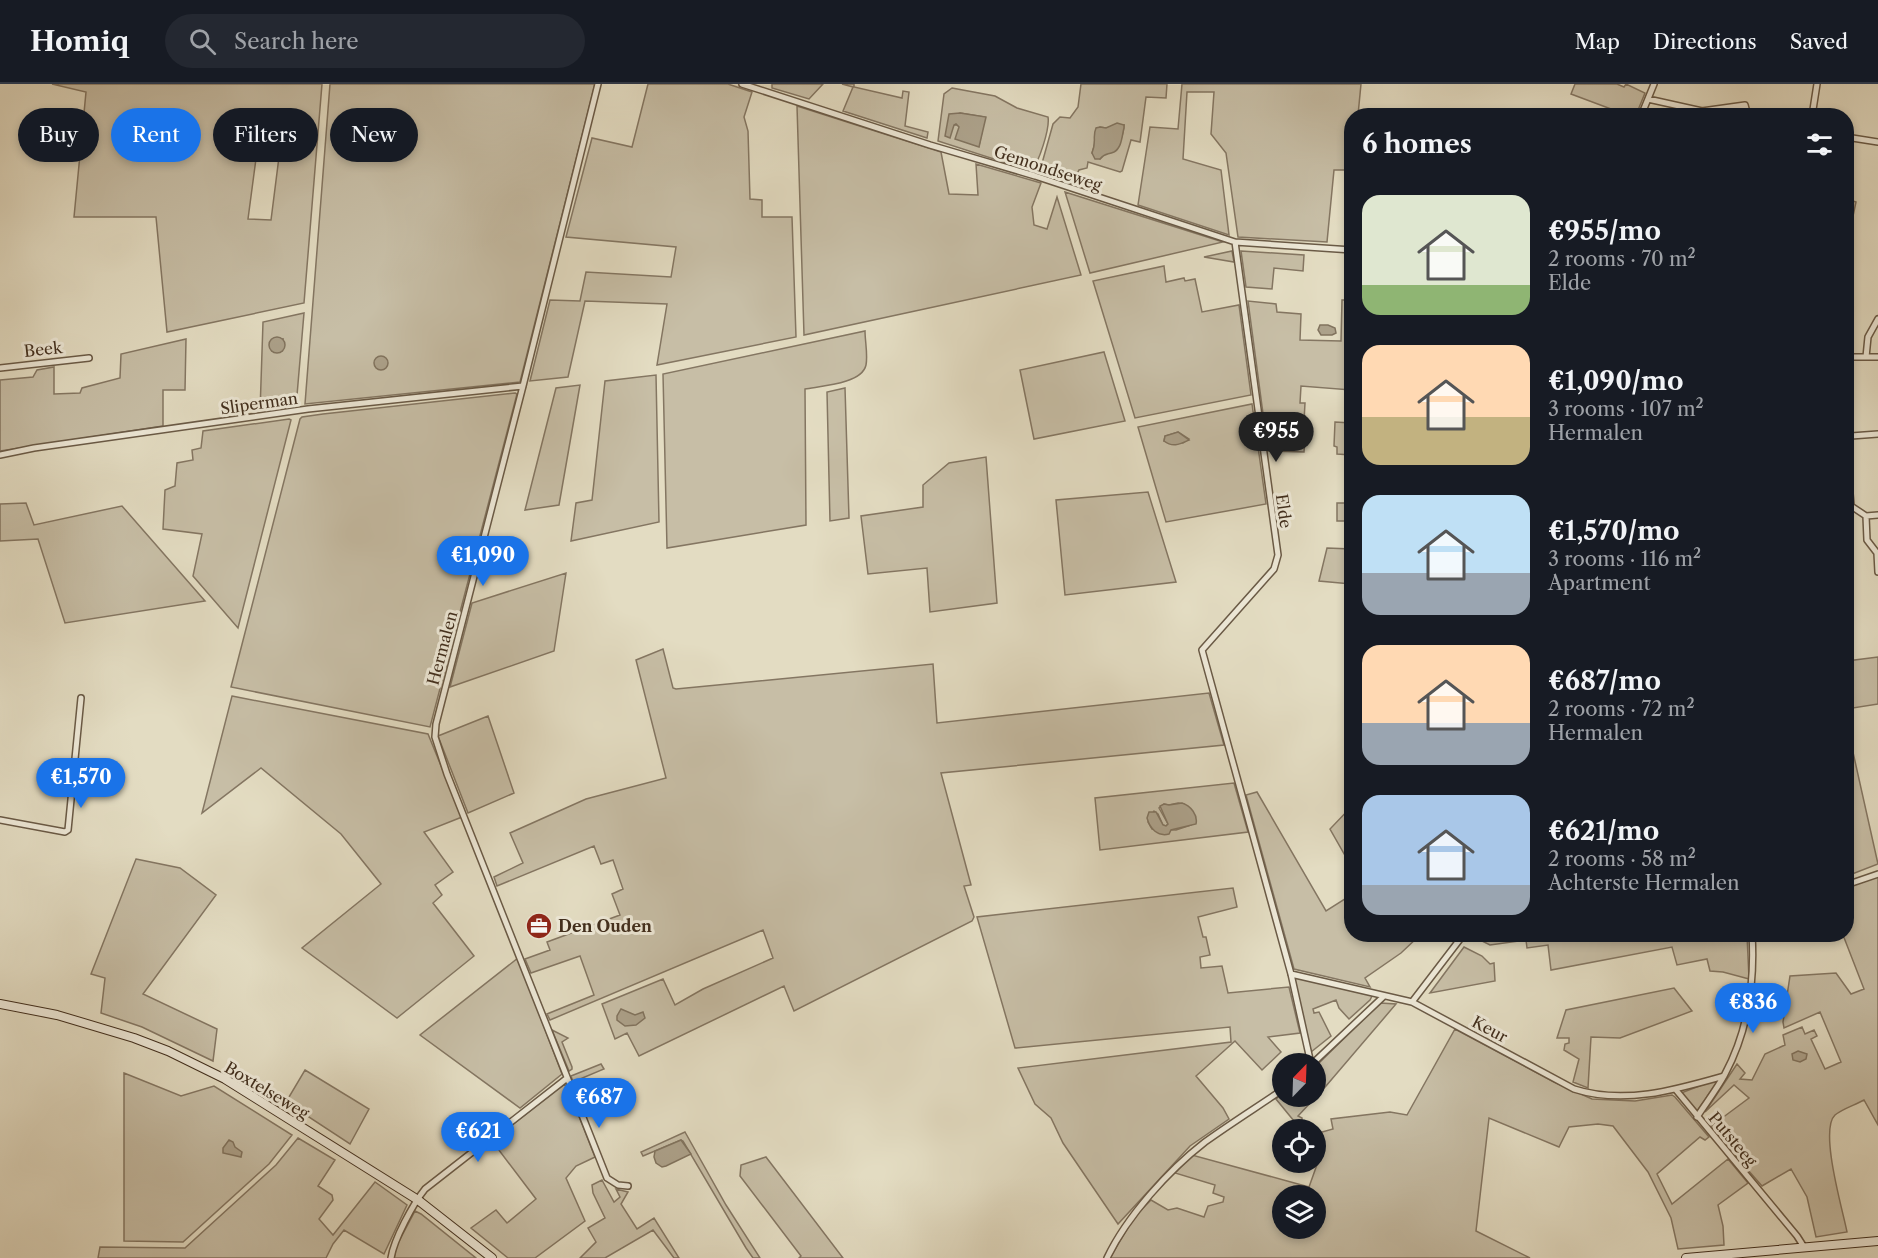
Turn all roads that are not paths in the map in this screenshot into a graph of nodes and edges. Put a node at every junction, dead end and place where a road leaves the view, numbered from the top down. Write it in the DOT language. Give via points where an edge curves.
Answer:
graph roads {
  1 [pos="598,84"];
  2 [pos="742,84"];
  3 [pos="1654,84"];
  4 [pos="1817,84"];
  5 [pos="1648,99"];
  6 [pos="1644,108"];
  7 [pos="1688,108"];
  8 [pos="1724,108"];
  9 [pos="1746,108"];
  10 [pos="1813,108"];
  11 [pos="1854,139"];
  12 [pos="1878,142"];
  13 [pos="1235,243"];
  14 [pos="1344,250"];
  15 [pos="1878,319"];
  16 [pos="1854,357"];
  17 [pos="1866,357"];
  18 [pos="1878,357"];
  19 [pos="89,358"];
  20 [pos="0,368"];
  21 [pos="524,386"];
  22 [pos="1878,434"];
  23 [pos="1854,436"];
  24 [pos="0,455"];
  25 [pos="1854,508"];
  26 [pos="1878,515"];
  27 [pos="1866,516"];
  28 [pos="1876,550"];
  29 [pos="1878,572"];
  30 [pos="81,698"];
  31 [pos="0,820"];
  32 [pos="1878,874"];
  33 [pos="1854,882"];
  34 [pos="1458,942"];
  35 [pos="1752,942"];
  36 [pos="1291,974"];
  37 [pos="1383,997"];
  38 [pos="1412,1002"];
  39 [pos="0,1004"];
  40 [pos="1309,1053"];
  41 [pos="1323,1053"];
  42 [pos="1724,1076"];
  43 [pos="566,1079"];
  44 [pos="1676,1090"];
  45 [pos="1272,1097"];
  46 [pos="1696,1117"];
  47 [pos="628,1186"];
  48 [pos="418,1200"];
  49 [pos="1878,1241"];
  50 [pos="1804,1247"];
  51 [pos="391,1258"];
  52 [pos="492,1258"];
  53 [pos="1107,1258"];
  54 [pos="1686,1258"];
  1 -- 21 [label="street, Hermalen"];
  2 -- 13 [label="street, Gemondseweg"];
  3 -- 5 [label="street"];
  4 -- 10 [label="street"];
  5 -- 6 [label="street"];
  5 -- 7 [label="street"];
  8 -- 9 [label="street" via="1745,105"];
  11 -- 12 [label="street"];
  13 -- 14 [label="street, Gemondseweg"];
  13 -- 36 [label="street, Elde" via="1278,555 1274,569 1202,650"];
  15 -- 17 [label="street" via="1868,337"];
  16 -- 17 [label="street"];
  17 -- 18 [label="street"];
  19 -- 20 [label="street, Beek"];
  21 -- 24 [label="street, Sliperman" via="302,410"];
  21 -- 43 [label="street, Hermalen" via="435,737"];
  22 -- 23 [label="street"];
  25 -- 27 [label="street"];
  26 -- 27 [label="street"];
  27 -- 28 [label="street" via="1867,540"];
  28 -- 29 [label="street"];
  30 -- 31 [label="street" via="68,830"];
  32 -- 33 [label="street"];
  34 -- 38 [label="street"];
  35 -- 42 [label="street, Putsteeg" via="1746,1017"];
  36 -- 37 [label="street, Keur"];
  36 -- 40 [label="street"];
  37 -- 38 [label="street, Keur"];
  37 -- 41 [label="street"];
  38 -- 44 [label="street, Keur" via="1574,1089 1612,1097"];
  39 -- 48 [label="main road, Boxtelseweg" via="99,1026 168,1051 253,1095"];
  42 -- 44 [label="street, Keur"];
  42 -- 46 [label="street, Putsteeg"];
  43 -- 47 [label="street, Hermalen" via="607,1178"];
  43 -- 48 [label="street" via="426,1189"];
  44 -- 46 [label="street"];
  45 -- 53 [label="street" via="1186,1158 1124,1227"];
  46 -- 50 [label="street, Putsteeg"];
  48 -- 51 [label="street"];
  48 -- 52 [label="main road, Boxtelseweg"];
  49 -- 50 [label="main road"];
  50 -- 54 [label="main road"];
}
